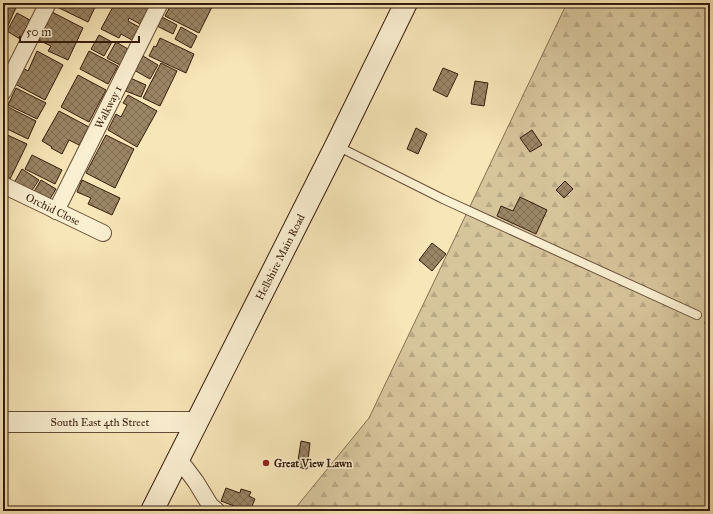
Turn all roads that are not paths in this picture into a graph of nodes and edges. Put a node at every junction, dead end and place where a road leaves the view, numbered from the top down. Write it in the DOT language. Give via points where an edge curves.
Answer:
graph roads {
  1 [pos="48,3"];
  2 [pos="160,3"];
  3 [pos="406,3"];
  4 [pos="3,92"];
  5 [pos="336,146"];
  6 [pos="3,185"];
  7 [pos="56,210"];
  8 [pos="103,233"];
  9 [pos="697,315"];
  10 [pos="3,422"];
  11 [pos="197,422"];
  12 [pos="178,458"];
  13 [pos="152,511"];
  14 [pos="217,511"];
  1 -- 4 [label="street"];
  2 -- 7 [label="street, Walkway 1"];
  3 -- 5 [label="main road, Hellshire Main Road"];
  5 -- 9 [label="lane" via="443,199"];
  5 -- 11 [label="main road, Hellshire Main Road"];
  6 -- 7 [label="street, Orchid Close"];
  7 -- 8 [label="street, Orchid Close"];
  10 -- 11 [label="street, South East 4th Street"];
  11 -- 12 [label="main road, Hellshire Main Road"];
  12 -- 13 [label="main road, Hellshire Main Road"];
  12 -- 14 [label="street" via="210,505"];
}
